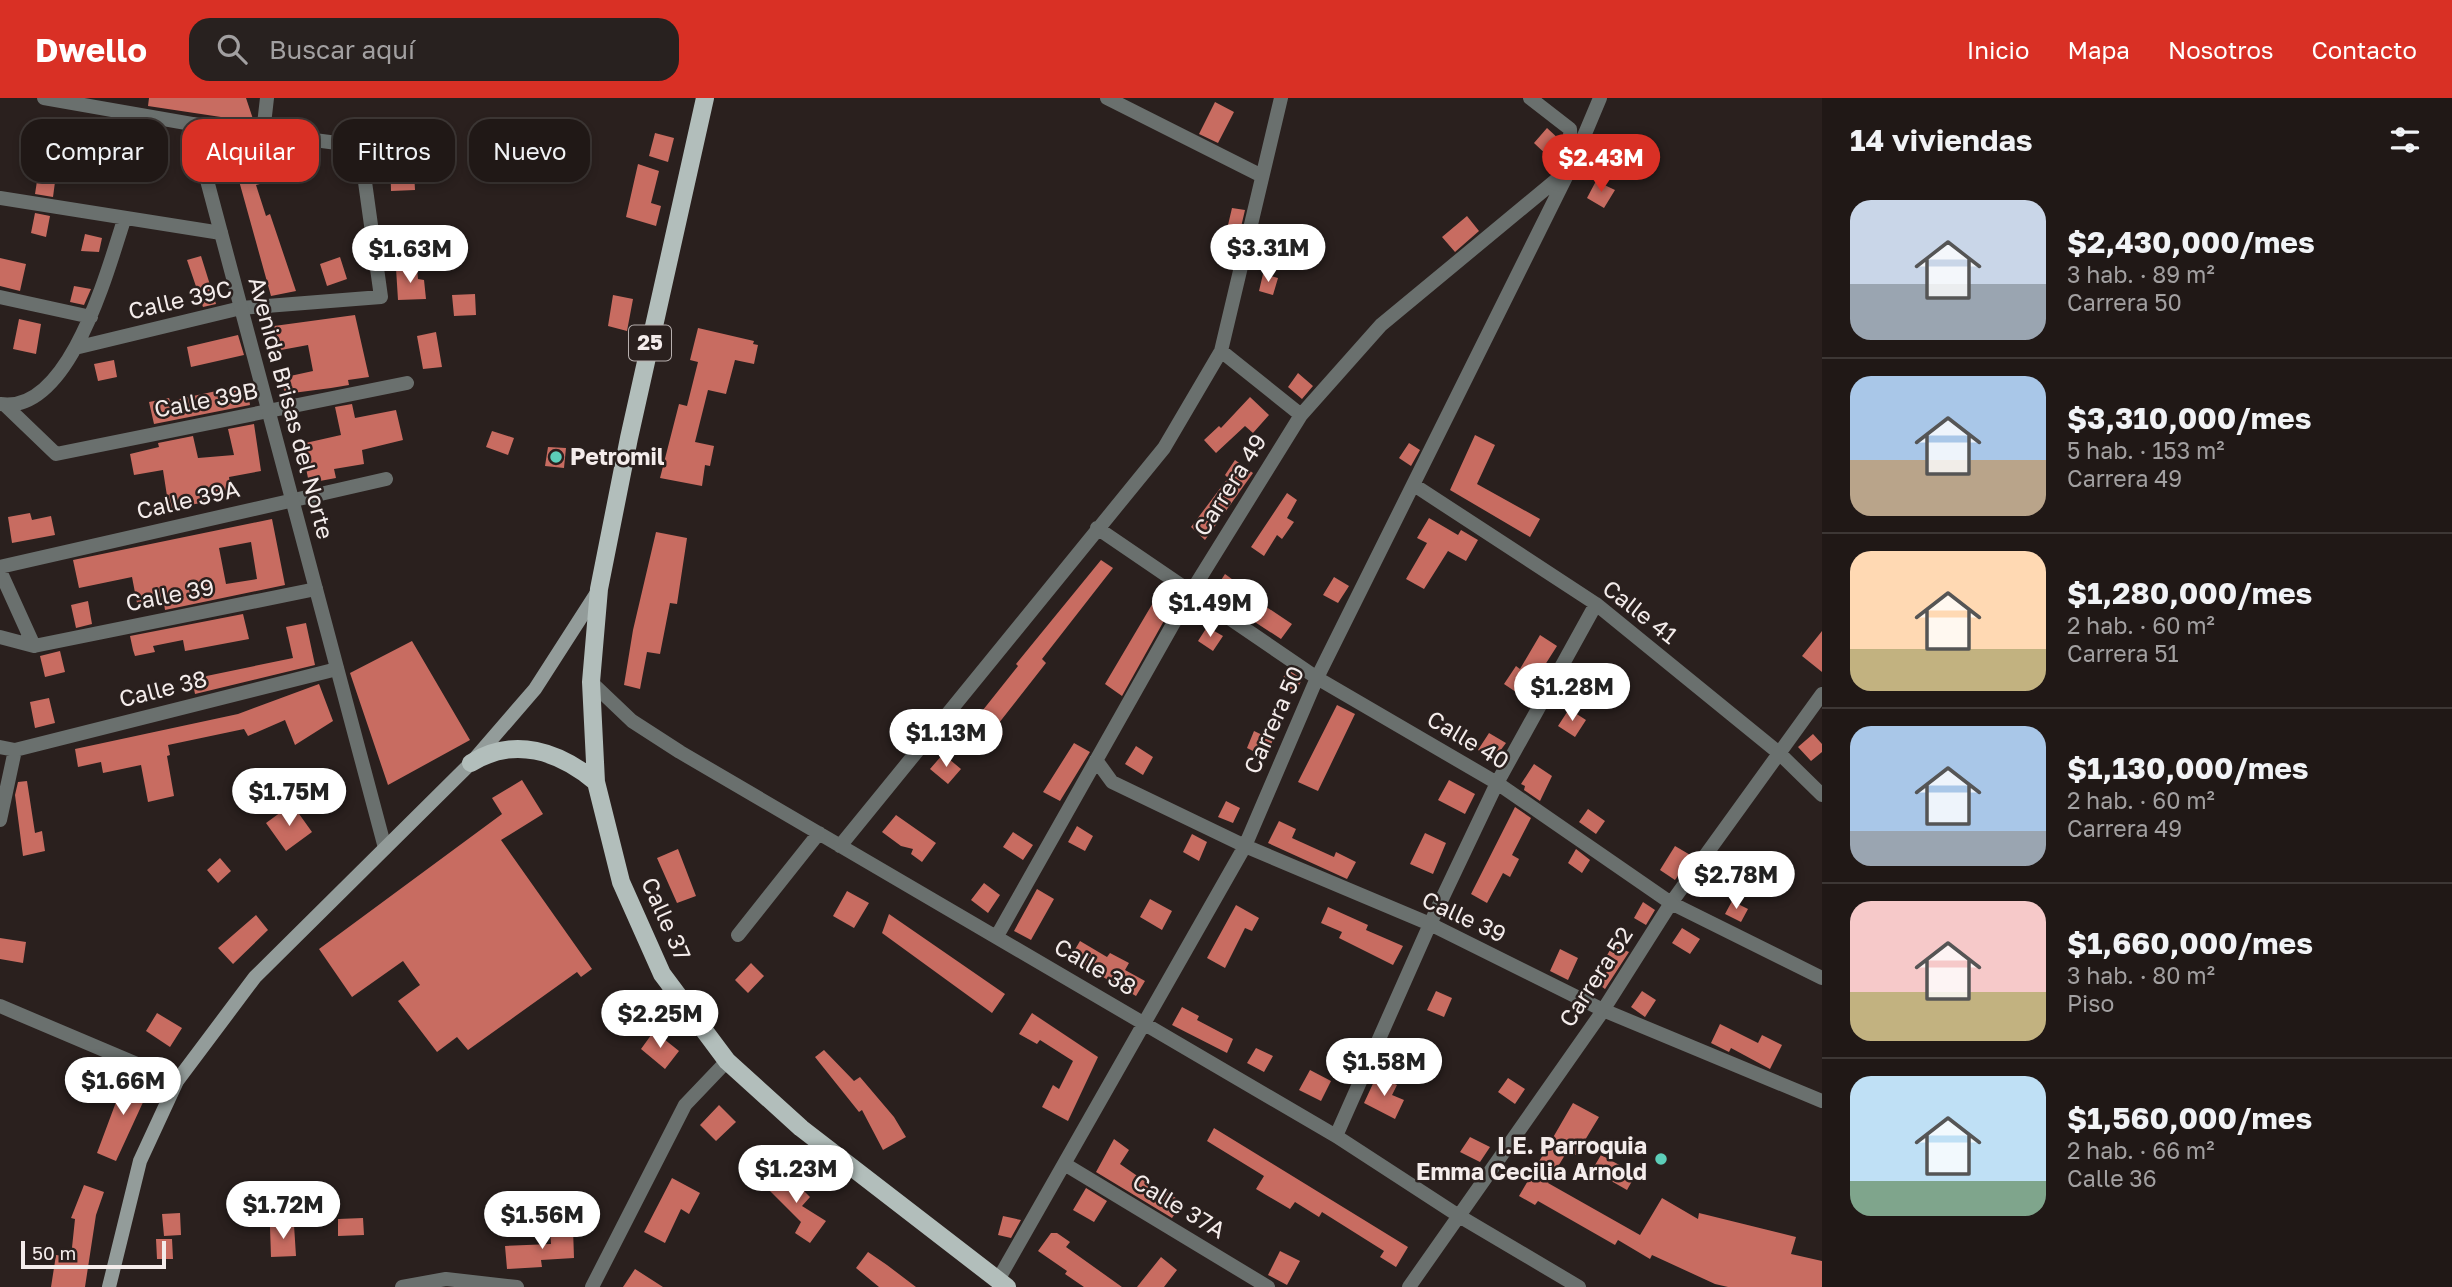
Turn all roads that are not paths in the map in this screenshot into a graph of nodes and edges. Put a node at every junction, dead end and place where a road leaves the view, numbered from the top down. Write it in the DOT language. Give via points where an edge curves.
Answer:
graph roads {
  1 [pos="44,98"];
  2 [pos="267,98"];
  3 [pos="705,98"];
  4 [pos="1107,98"];
  5 [pos="1281,98"];
  6 [pos="1530,98"];
  7 [pos="1600,98"];
  8 [pos="265,119"];
  9 [pos="182,122"];
  10 [pos="319,141"];
  11 [pos="1571,167"];
  12 [pos="1262,176"];
  13 [pos="207,182"];
  14 [pos="0,198"];
  15 [pos="124,220"];
  16 [pos="220,233"];
  17 [pos="0,297"];
  18 [pos="241,309"];
  19 [pos="91,317"];
  20 [pos="75,348"];
  21 [pos="1221,351"];
  22 [pos="407,383"];
  23 [pos="3,404"];
  24 [pos="268,411"];
  25 [pos="1301,415"];
  26 [pos="386,479"];
  27 [pos="1414,485"];
  28 [pos="292,499"];
  29 [pos="1097,528"];
  30 [pos="0,569"];
  31 [pos="316,589"];
  32 [pos="599,589"];
  33 [pos="1189,594"];
  34 [pos="1595,604"];
  35 [pos="0,637"];
  36 [pos="34,646"];
  37 [pos="337,669"];
  38 [pos="1317,678"];
  39 [pos="591,682"];
  40 [pos="1822,694"];
  41 [pos="0,747"];
  42 [pos="15,750"];
  43 [pos="1779,753"];
  44 [pos="1096,760"];
  45 [pos="471,763"];
  46 [pos="596,782"];
  47 [pos="1497,783"];
  48 [pos="1822,795"];
  49 [pos="0,820"];
  50 [pos="819,833"];
  51 [pos="840,846"];
  52 [pos="1245,846"];
  53 [pos="385,848"];
  54 [pos="1671,903"];
  55 [pos="1430,924"];
  56 [pos="738,935"];
  57 [pos="997,936"];
  58 [pos="1822,978"];
  59 [pos="0,1006"];
  60 [pos="1604,1010"];
  61 [pos="1144,1022"];
  62 [pos="727,1061"];
  63 [pos="177,1081"];
  64 [pos="1822,1101"];
  65 [pos="1336,1136"];
  66 [pos="1066,1165"];
  67 [pos="1460,1216"];
  68 [pos="1003,1284"];
  69 [pos="109,1287"];
  70 [pos="402,1287"];
  71 [pos="517,1287"];
  72 [pos="592,1287"];
  73 [pos="1268,1287"];
  74 [pos="1409,1287"];
  75 [pos="1579,1287"];
  1 -- 9 [label="street"];
  2 -- 8 [label="street"];
  3 -- 32 [label="main road, 25"];
  4 -- 12 [label="street"];
  5 -- 12 [label="street"];
  6 -- 11 [label="street" via="1570,129"];
  7 -- 11 [label="street, Carrera 50"];
  10 -- 18 [label="street, Calle 39C" via="360,146 381,297"];
  11 -- 25 [label="street, Carrera 49" via="1381,326"];
  11 -- 27 [label="street, Carrera 50"];
  12 -- 21 [label="street"];
  13 -- 16 [label="street, Avenida Brisas del Norte"];
  14 -- 15 [label="street"];
  15 -- 16 [label="street"];
  15 -- 19 [label="street"];
  16 -- 18 [label="street, Avenida Brisas del Norte"];
  17 -- 19 [label="street"];
  18 -- 20 [label="street, Calle 39C"];
  18 -- 24 [label="street, Avenida Brisas del Norte"];
  19 -- 20 [label="street"];
  20 -- 23 [label="street" via="59,373 34,395"];
  21 -- 25 [label="street"];
  21 -- 29 [label="street" via="1164,449"];
  22 -- 24 [label="street, Calle 39B"];
  23 -- 24 [label="street, Calle 39B" via="56,454"];
  24 -- 28 [label="street, Avenida Brisas del Norte"];
  25 -- 33 [label="street, Carrera 49"];
  26 -- 28 [label="street, Calle 39A"];
  27 -- 34 [label="street, Calle 41"];
  27 -- 38 [label="street, Carrera 50"];
  28 -- 30 [label="street, Calle 39A"];
  28 -- 31 [label="street, Avenida Brisas del Norte"];
  29 -- 33 [label="street, Calle 40"];
  29 -- 51 [label="street"];
  30 -- 36 [label="street"];
  31 -- 36 [label="street, Calle 39"];
  31 -- 37 [label="street, Avenida Brisas del Norte"];
  32 -- 39 [label="main road, Calle 37 / 25"];
  32 -- 45 [label="main road" via="535,689"];
  33 -- 38 [label="street, Calle 40"];
  33 -- 44 [label="street, Carrera 49"];
  34 -- 43 [label="street, Calle 41"];
  34 -- 47 [label="street"];
  35 -- 36 [label="street"];
  37 -- 42 [label="street, Calle 38"];
  37 -- 53 [label="street, Avenida Brisas del Norte"];
  38 -- 47 [label="street, Calle 40"];
  38 -- 52 [label="street, Carrera 50"];
  39 -- 46 [label="main road, Calle 37 / 25"];
  39 -- 50 [label="street, Calle 38" via="632,721"];
  40 -- 43 [label="street, Carrera 52"];
  41 -- 42 [label="street, Calle 38"];
  42 -- 49 [label="street"];
  43 -- 48 [label="street, Calle 41"];
  43 -- 54 [label="street, Carrera 52"];
  44 -- 52 [label="street, Calle 39" via="1112,782"];
  44 -- 57 [label="street, Carrera 49"];
  45 -- 46 [label="main road" via="490,751 531,750 563,758"];
  45 -- 53 [label="main road"];
  46 -- 62 [label="main road, Calle 37 / 25" via="621,882 662,974"];
  47 -- 54 [label="street, Calle 40"];
  47 -- 55 [label="street"];
  50 -- 51 [label="street, Calle 38"];
  50 -- 56 [label="street"];
  51 -- 57 [label="street, Calle 38"];
  52 -- 55 [label="street, Calle 39"];
  52 -- 61 [label="street, Carrera 50"];
  53 -- 63 [label="main road" via="255,977"];
  54 -- 58 [label="street, Calle 40"];
  54 -- 60 [label="street, Carrera 52"];
  55 -- 60 [label="street, Calle 39"];
  55 -- 65 [label="street"];
  57 -- 61 [label="street, Calle 38"];
  59 -- 63 [label="street"];
  60 -- 64 [label="street, Calle 39"];
  60 -- 67 [label="street, Carrera 52"];
  61 -- 65 [label="street, Calle 38"];
  61 -- 66 [label="street, Carrera 50"];
  62 -- 68 [label="main road, Calle 37 / 25" via="801,1128"];
  62 -- 72 [label="street" via="685,1105"];
  63 -- 69 [label="main road" via="140,1161"];
  65 -- 67 [label="street, Calle 38"];
  66 -- 68 [label="street, Carrera 50"];
  66 -- 73 [label="street, Calle 37A"];
  67 -- 74 [label="street, Carrera 52"];
  67 -- 75 [label="street, Calle 38"];
  70 -- 71 [label="street" via="446,1279"];
}
